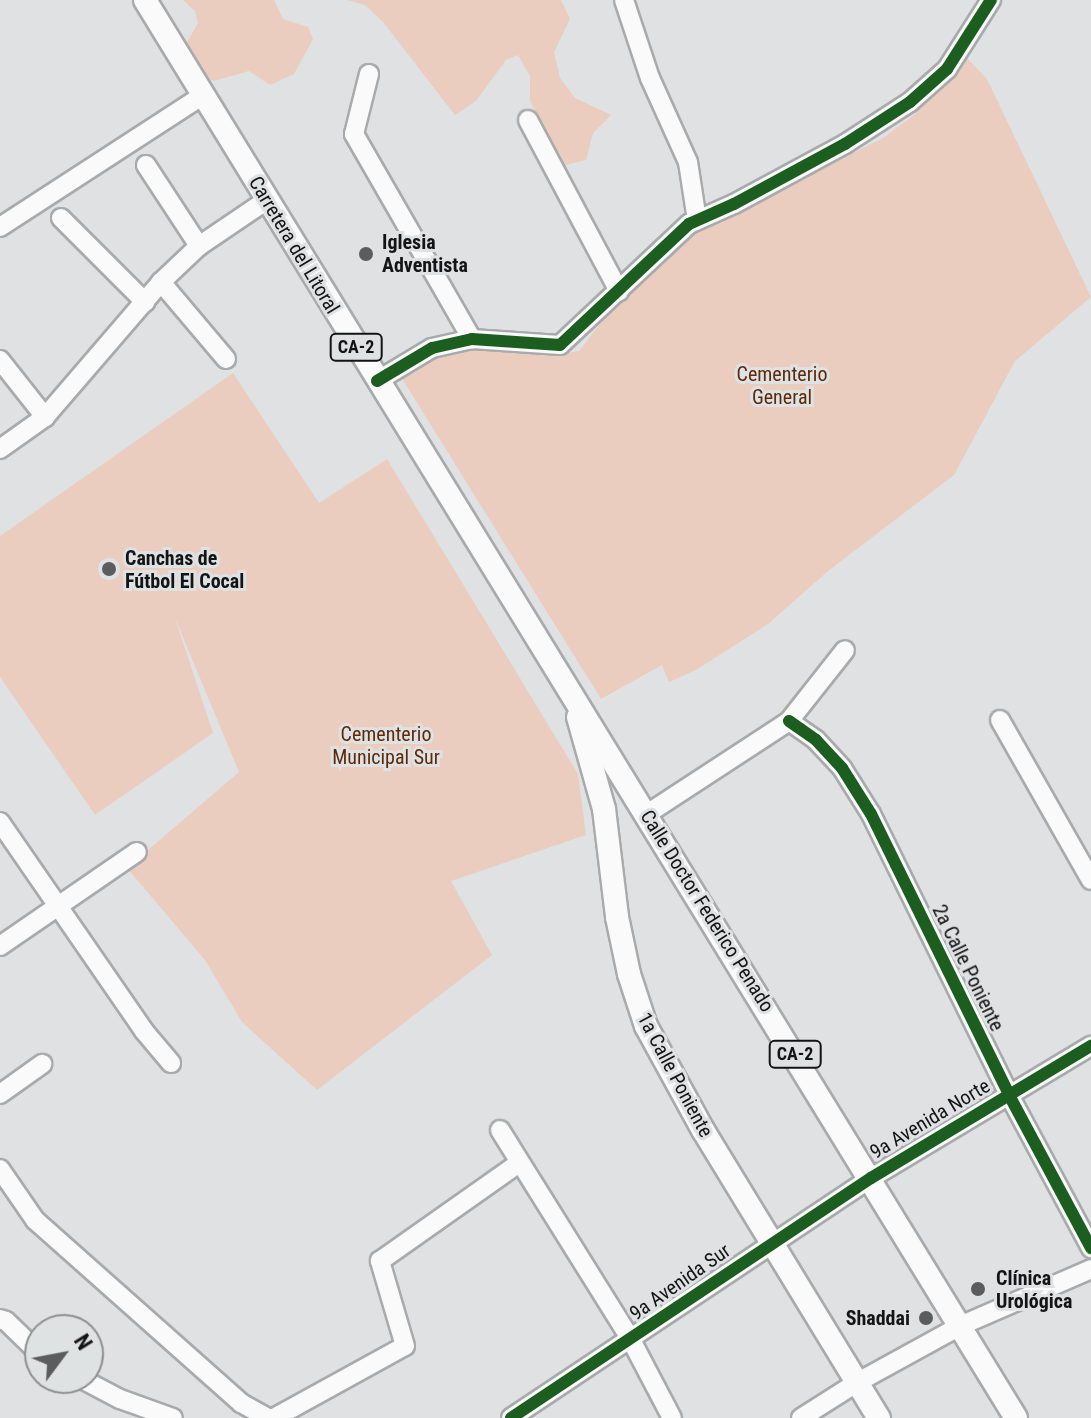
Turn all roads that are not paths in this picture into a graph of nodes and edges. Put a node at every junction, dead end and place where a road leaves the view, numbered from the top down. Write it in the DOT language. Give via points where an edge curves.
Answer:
graph roads {
  1 [pos="145,0"];
  2 [pos="624,0"];
  3 [pos="991,0"];
  4 [pos="369,74"];
  5 [pos="203,95"];
  6 [pos="528,120"];
  7 [pos="146,165"];
  8 [pos="267,200"];
  9 [pos="61,218"];
  10 [pos="697,220"];
  11 [pos="0,227"];
  12 [pos="199,246"];
  13 [pos="161,282"];
  14 [pos="619,291"];
  15 [pos="145,302"];
  16 [pos="472,339"];
  17 [pos="226,359"];
  18 [pos="0,360"];
  19 [pos="377,381"];
  20 [pos="45,417"];
  21 [pos="0,449"];
  22 [pos="845,650"];
  23 [pos="571,693"];
  24 [pos="1000,720"];
  25 [pos="789,721"];
  26 [pos="604,809"];
  27 [pos="644,810"];
  28 [pos="0,822"];
  29 [pos="137,852"];
  30 [pos="1091,880"];
  31 [pos="58,906"];
  32 [pos="0,946"];
  33 [pos="1091,1046"];
  34 [pos="171,1063"];
  35 [pos="42,1064"];
  36 [pos="0,1094"];
  37 [pos="1009,1095"];
  38 [pos="500,1130"];
  39 [pos="519,1163"];
  40 [pos="0,1169"];
  41 [pos="871,1178"];
  42 [pos="773,1242"];
  43 [pos="1091,1248"];
  44 [pos="1091,1269"];
  45 [pos="0,1319"];
  46 [pos="960,1326"];
  47 [pos="24,1338"];
  48 [pos="631,1340"];
  49 [pos="858,1382"];
  50 [pos="104,1391"];
  51 [pos="244,1413"];
  52 [pos="173,1418"];
  53 [pos="268,1418"];
  54 [pos="274,1418"];
  55 [pos="511,1418"];
  56 [pos="672,1418"];
  57 [pos="801,1418"];
  58 [pos="879,1418"];
  59 [pos="1016,1418"];
  1 -- 5 [label="main road, Carretera del Litoral / CA-2"];
  2 -- 10 [label="street" via="650,78 688,162"];
  3 -- 10 [label="street" via="947,69 910,102 845,144"];
  4 -- 16 [label="street" via="354,134"];
  5 -- 8 [label="main road, Carretera del Litoral / CA-2"];
  5 -- 11 [label="street"];
  6 -- 14 [label="street"];
  7 -- 12 [label="street"];
  8 -- 12 [label="street"];
  8 -- 19 [label="main road, Carretera del Litoral / CA-2"];
  9 -- 15 [label="street"];
  10 -- 14 [label="street"];
  12 -- 13 [label="street"];
  13 -- 15 [label="street"];
  13 -- 17 [label="street"];
  14 -- 16 [label="street" via="560,345"];
  15 -- 20 [label="street"];
  16 -- 19 [label="street" via="432,348"];
  18 -- 20 [label="street"];
  19 -- 23 [label="main road, Carretera del Litoral / CA-2"];
  20 -- 21 [label="street"];
  22 -- 25 [label="street"];
  23 -- 26 [label="main road, 1a Calle Poniente / CA-2"];
  23 -- 27 [label="main road, Calle Doctor Federico Penado / CA-2"];
  24 -- 30 [label="street"];
  25 -- 27 [label="street"];
  25 -- 37 [label="street, 2a Calle Poniente" via="842,768 871,814"];
  26 -- 27 [label="main road" via="619,799"];
  26 -- 42 [label="main road, 1a Calle Poniente / CA-2" via="617,917 646,1026"];
  27 -- 41 [label="main road, Calle Doctor Federico Penado / CA-2"];
  28 -- 31 [label="street"];
  29 -- 31 [label="street"];
  31 -- 32 [label="street"];
  31 -- 34 [label="street"];
  33 -- 37 [label="street, 9a Avenida Norte"];
  35 -- 36 [label="street"];
  37 -- 41 [label="street, 9a Avenida Norte"];
  37 -- 43 [label="street, 2a Calle Poniente"];
  38 -- 39 [label="street"];
  39 -- 48 [label="street"];
  39 -- 54 [label="street" via="380,1261 405,1346"];
  40 -- 51 [label="street" via="35,1220"];
  41 -- 42 [label="street, 9a Avenida Sur"];
  41 -- 46 [label="main road, Calle Doctor Federico Penado / CA-2"];
  42 -- 48 [label="street, 9a Avenida Sur"];
  42 -- 49 [label="main road, 1a Calle Poniente / CA-2"];
  44 -- 46 [label="street"];
  45 -- 47 [label="street"];
  46 -- 49 [label="street"];
  46 -- 59 [label="main road, Calle Doctor Federico Penado / CA-2"];
  48 -- 55 [label="street, 9a Avenida Sur"];
  48 -- 56 [label="street"];
  49 -- 57 [label="street"];
  49 -- 58 [label="main road, 1a Calle Poniente / CA-2"];
  50 -- 52 [label="street"];
  51 -- 53 [label="street"];
}
